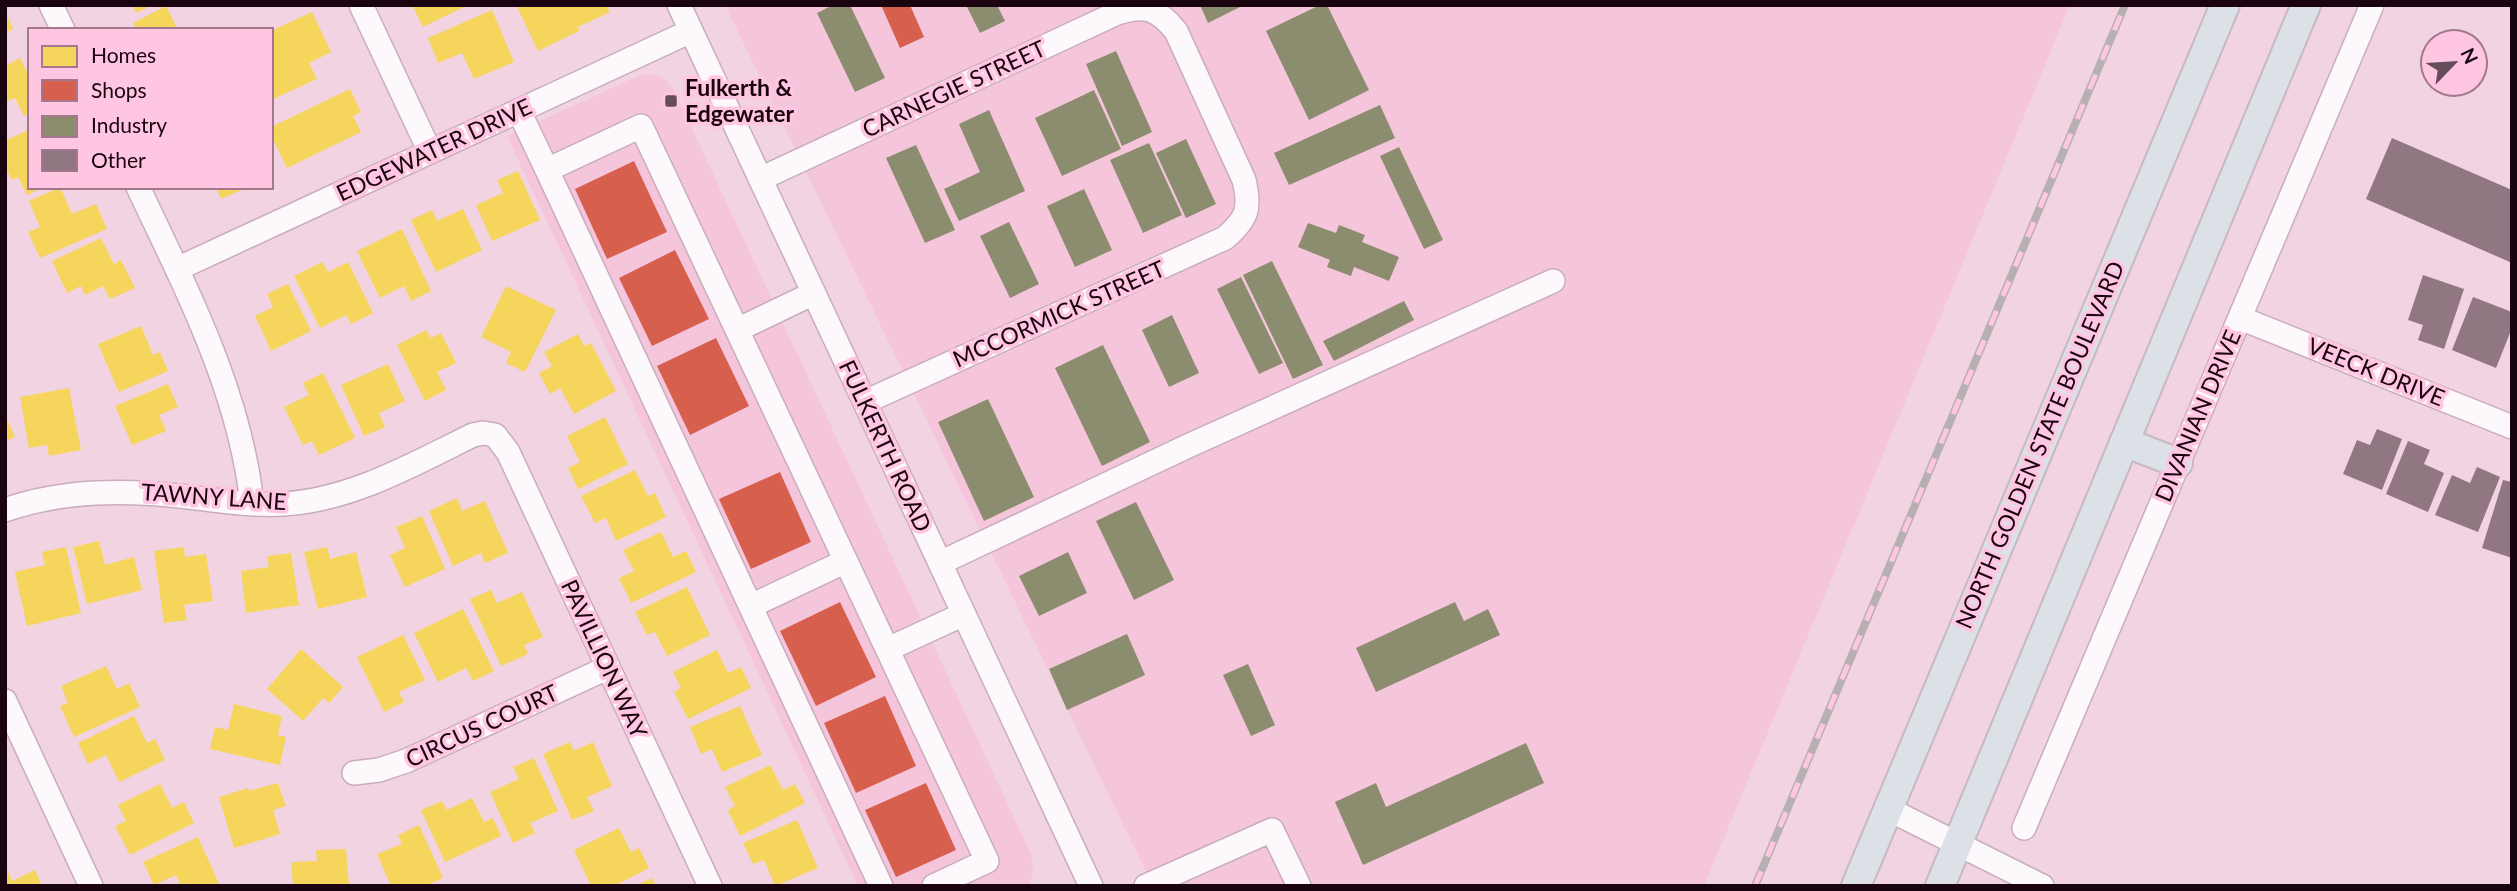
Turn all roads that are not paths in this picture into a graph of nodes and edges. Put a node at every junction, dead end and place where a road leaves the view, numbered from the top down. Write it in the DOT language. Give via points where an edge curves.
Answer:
graph roads {
  1 [pos="51,5"];
  2 [pos="361,5"];
  3 [pos="679,5"];
  4 [pos="2225,5"];
  5 [pos="2306,5"];
  6 [pos="2372,5"];
  7 [pos="62,28"];
  8 [pos="691,32"];
  9 [pos="519,111"];
  10 [pos="430,152"];
  11 [pos="547,170"];
  12 [pos="760,178"];
  13 [pos="139,189"];
  14 [pos="1246,214"];
  15 [pos="177,269"];
  16 [pos="1553,281"];
  17 [pos="814,293"];
  18 [pos="2240,318"];
  19 [pos="737,330"];
  20 [pos="864,402"];
  21 [pos="2512,427"];
  22 [pos="495,435"];
  23 [pos="2124,442"];
  24 [pos="2178,463"];
  25 [pos="251,505"];
  26 [pos="5,510"];
  27 [pos="846,561"];
  28 [pos="940,563"];
  29 [pos="751,606"];
  30 [pos="964,614"];
  31 [pos="888,649"];
  32 [pos="607,668"];
  33 [pos="5,701"];
  34 [pos="354,773"];
  35 [pos="1888,809"];
  36 [pos="2024,828"];
  37 [pos="1957,844"];
  38 [pos="1085,884"];
  39 [pos="91,886"];
  40 [pos="710,886"];
  41 [pos="881,886"];
  42 [pos="934,886"];
  43 [pos="1146,886"];
  44 [pos="1299,886"];
  45 [pos="1856,886"];
  46 [pos="1940,886"];
  47 [pos="2042,886"];
  1 -- 7 [label="street"];
  2 -- 10 [label="street"];
  3 -- 8 [label="street, FULKERTH ROAD"];
  4 -- 35 [label="main road, NORTH GOLDEN STATE BOULEVARD"];
  5 -- 23 [label="main road"];
  6 -- 18 [label="street, DIVANIAN DRIVE"];
  8 -- 9 [label="street, EDGEWATER DRIVE"];
  8 -- 12 [label="street, FULKERTH ROAD"];
  9 -- 10 [label="street, EDGEWATER DRIVE"];
  9 -- 11 [label="street"];
  10 -- 15 [label="street, EDGEWATER DRIVE"];
  11 -- 19 [label="street" via="641,126"];
  11 -- 29 [label="street"];
  12 -- 14 [label="street, CARNEGIE STREET" via="1117,13 1150,9 1176,31 1244,180"];
  12 -- 17 [label="street, FULKERTH ROAD"];
  13 -- 15 [label="street"];
  14 -- 20 [label="street, MCCORMICK STREET" via="1225,238"];
  15 -- 25 [label="street" via="228,393"];
  16 -- 28 [label="street"];
  17 -- 19 [label="street"];
  17 -- 20 [label="street, FULKERTH ROAD"];
  18 -- 21 [label="street, VEECK DRIVE"];
  18 -- 24 [label="street, DIVANIAN DRIVE"];
  19 -- 27 [label="street"];
  20 -- 28 [label="street, FULKERTH ROAD"];
  22 -- 25 [label="street, TAWNY LANE" via="473,435 345,491 300,503"];
  22 -- 32 [label="street, PAVILLION WAY" via="508,452"];
  23 -- 24 [label="main road"];
  23 -- 37 [label="main road"];
  24 -- 36 [label="street, DIVANIAN DRIVE"];
  25 -- 26 [label="street, TAWNY LANE" via="116,492 65,496"];
  27 -- 29 [label="street"];
  27 -- 31 [label="street"];
  28 -- 30 [label="street, FULKERTH ROAD"];
  29 -- 41 [label="street"];
  30 -- 31 [label="street"];
  30 -- 38 [label="street, FULKERTH ROAD"];
  31 -- 42 [label="street" via="987,861"];
  32 -- 34 [label="street, CIRCUS COURT" via="406,761"];
  32 -- 40 [label="street, PAVILLION WAY"];
  33 -- 39 [label="street"];
  35 -- 37 [label="street"];
  35 -- 45 [label="main road, NORTH GOLDEN STATE BOULEVARD"];
  37 -- 46 [label="main road"];
  37 -- 47 [label="street"];
  43 -- 44 [label="street" via="1272,830"];
}
